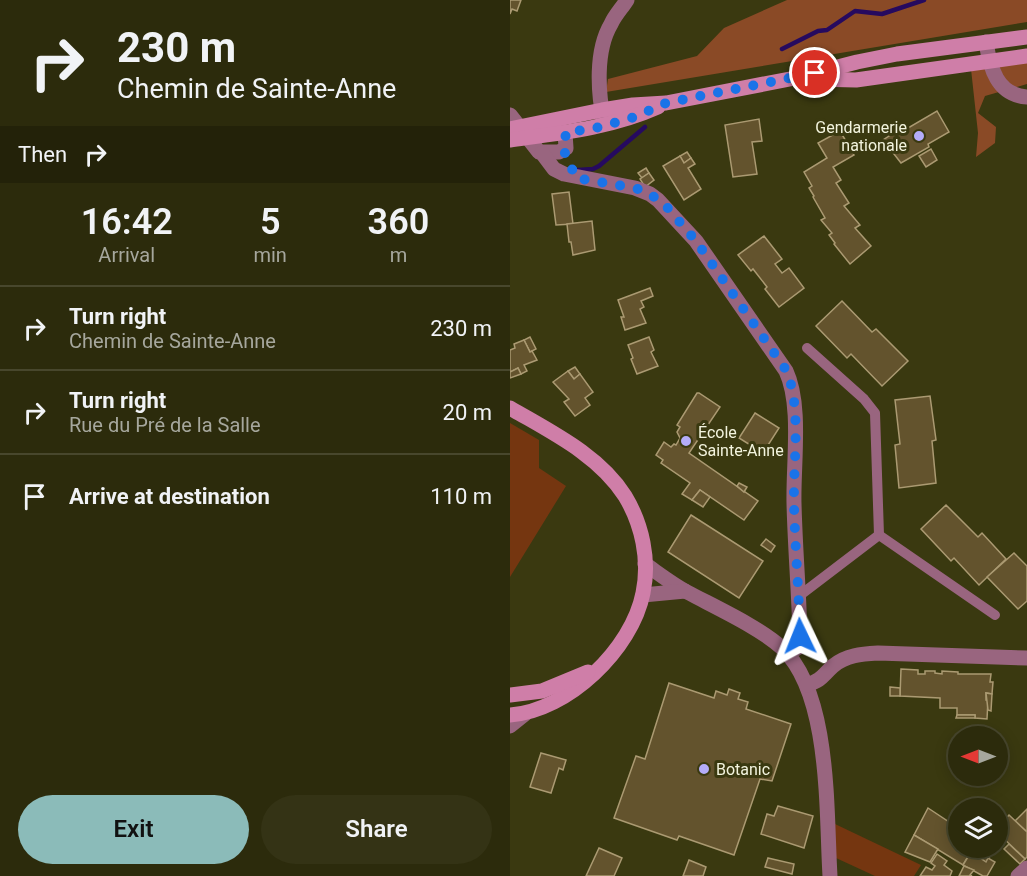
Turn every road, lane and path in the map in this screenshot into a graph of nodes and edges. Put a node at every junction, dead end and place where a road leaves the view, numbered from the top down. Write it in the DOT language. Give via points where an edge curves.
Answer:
graph roads {
  1 [pos="627,0"];
  2 [pos="1027,36"];
  3 [pos="986,42"];
  4 [pos="1027,56"];
  5 [pos="989,61"];
  6 [pos="795,78"];
  7 [pos="1027,97"];
  8 [pos="603,118"];
  9 [pos="547,121"];
  10 [pos="517,127"];
  11 [pos="565,133"];
  12 [pos="510,140"];
  13 [pos="564,151"];
  14 [pos="542,153"];
  15 [pos="576,178"];
  16 [pos="807,348"];
  17 [pos="510,408"];
  18 [pos="879,535"];
  19 [pos="645,564"];
  20 [pos="685,591"];
  21 [pos="643,595"];
  22 [pos="799,596"];
  23 [pos="995,615"];
  24 [pos="788,654"];
  25 [pos="1027,658"];
  26 [pos="603,664"];
  27 [pos="807,685"];
  28 [pos="511,695"];
  29 [pos="517,714"];
  30 [pos="510,726"];
  31 [pos="1027,868"];
  32 [pos="830,876"];
  33 [pos="1018,876"];
  1 -- 8 [label="street" via="609,26 600,58"];
  2 -- 3 [label="main road"];
  3 -- 5 [label="street"];
  3 -- 6 [label="main road" via="897,54"];
  4 -- 5 [label="main road"];
  5 -- 6 [label="main road" via="856,80"];
  5 -- 7 [label="street" via="1003,89"];
  6 -- 8 [label="main road" via="666,103 633,105"];
  8 -- 9 [label="main road"];
  8 -- 11 [label="main road"];
  9 -- 10 [label="main road"];
  9 -- 11 [label="street"];
  10 -- 11 [label="main road"];
  10 -- 12 [label="main road"];
  10 -- 14 [label="street"];
  11 -- 13 [label="street"];
  13 -- 14 [label="street"];
  13 -- 15 [label="street"];
  14 -- 15 [label="street" via="554,169"];
  15 -- 22 [label="street" via="635,188 666,206 696,241 786,370 794,401"];
  16 -- 18 [label="lane" via="875,413"];
  17 -- 19 [label="main road" via="583,453 612,480 636,520"];
  18 -- 22 [label="lane"];
  18 -- 23 [label="lane"];
  19 -- 20 [label="street"];
  19 -- 21 [label="main road"];
  20 -- 21 [label="street"];
  20 -- 24 [label="street" via="766,636"];
  21 -- 26 [label="main road" via="630,627"];
  22 -- 24 [label="street" via="799,647"];
  24 -- 27 [label="street"];
  25 -- 27 [label="street" via="858,655 839,662 822,679"];
  26 -- 28 [label="main road" via="542,691"];
  26 -- 29 [label="main road" via="562,699"];
  27 -- 32 [label="street" via="821,751"];
  29 -- 30 [label="street"];
  31 -- 33 [label="street"];
}
